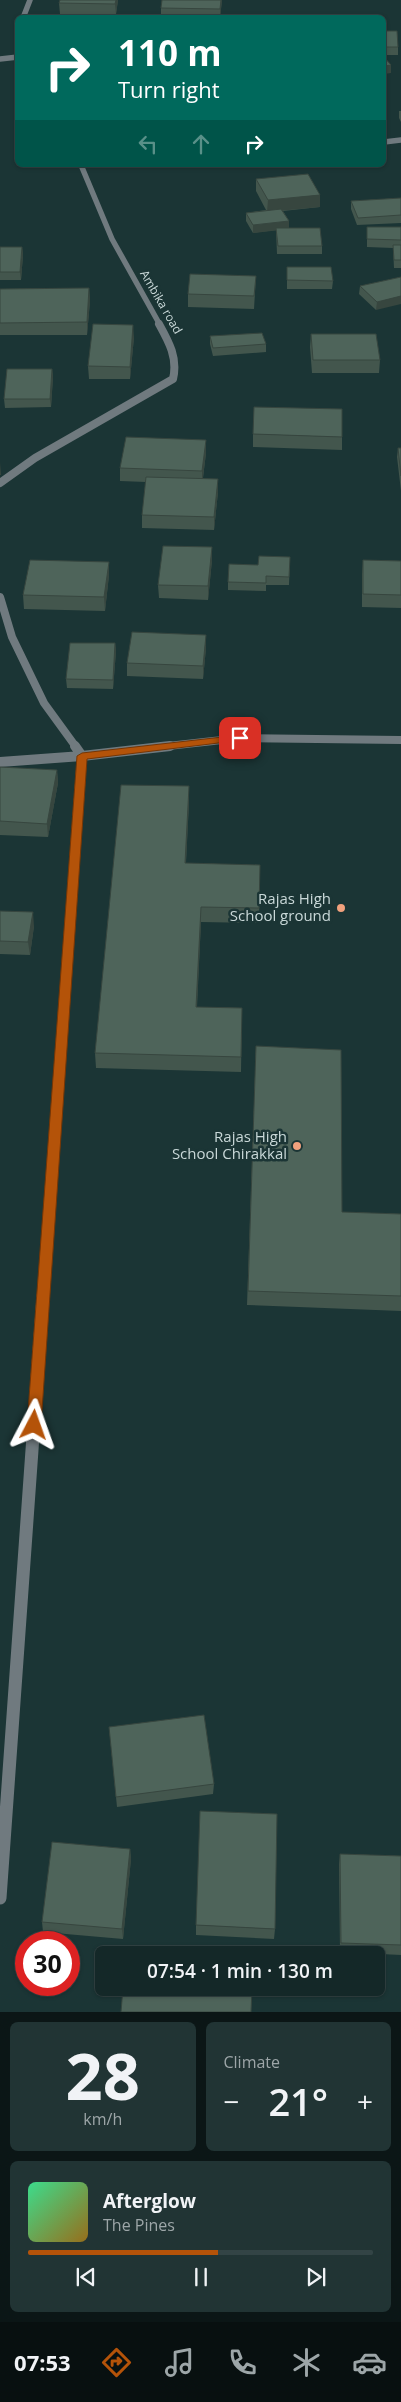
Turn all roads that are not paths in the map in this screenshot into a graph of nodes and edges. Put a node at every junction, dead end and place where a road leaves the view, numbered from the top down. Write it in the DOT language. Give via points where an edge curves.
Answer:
graph roads {
  1 [pos="30,0"];
  2 [pos="24,15"];
  3 [pos="15,58"];
  4 [pos="0,59"];
  5 [pos="401,140"];
  6 [pos="386,142"];
  7 [pos="82,167"];
  8 [pos="0,483"];
  9 [pos="0,597"];
  10 [pos="401,740"];
  11 [pos="82,756"];
  12 [pos="0,762"];
  13 [pos="0,1898"];
  1 -- 2 [label="street"];
  3 -- 4 [label="street"];
  5 -- 6 [label="street"];
  7 -- 8 [label="street, Ambika road" via="112,239 172,347 173,379 35,458"];
  9 -- 11 [label="street" via="12,637 44,702"];
  10 -- 11 [label="street" via="240,738"];
  11 -- 12 [label="street"];
  11 -- 13 [label="street"];
}
